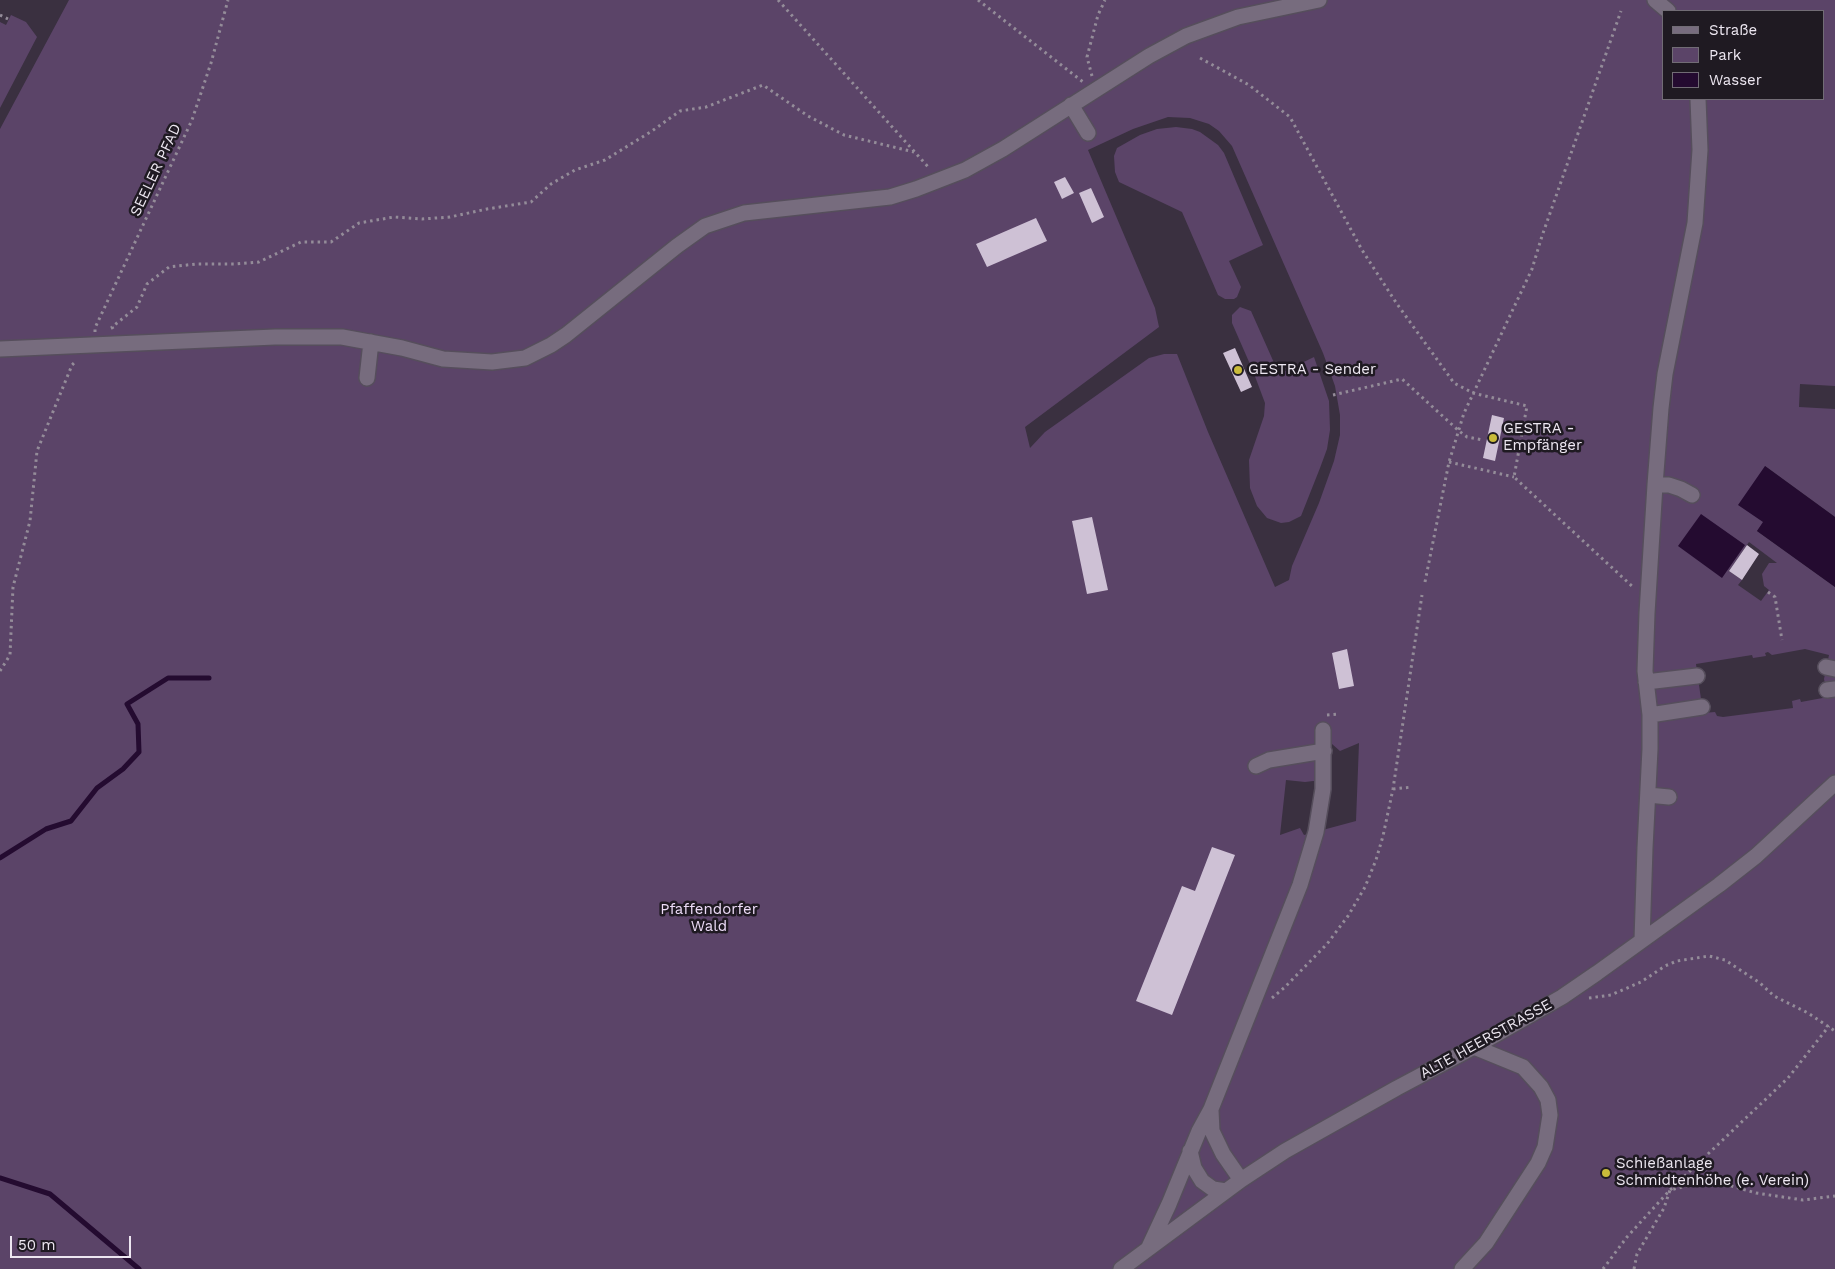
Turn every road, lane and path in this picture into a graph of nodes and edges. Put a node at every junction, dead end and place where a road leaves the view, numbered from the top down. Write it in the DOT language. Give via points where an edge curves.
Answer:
graph roads {
  1 [pos="228,0"];
  2 [pos="778,0"];
  3 [pos="978,0"];
  4 [pos="1105,0"];
  5 [pos="1319,0"];
  6 [pos="1677,0"];
  7 [pos="1662,5"];
  8 [pos="1621,11"];
  9 [pos="0,15"];
  10 [pos="8,19"];
  11 [pos="1200,58"];
  12 [pos="1097,89"];
  13 [pos="1698,100"];
  14 [pos="1071,105"];
  15 [pos="1088,132"];
  16 [pos="914,152"];
  17 [pos="940,180"];
  18 [pos="371,342"];
  19 [pos="114,344"];
  20 [pos="78,345"];
  21 [pos="96,345"];
  22 [pos="0,349"];
  23 [pos="367,378"];
  24 [pos="1473,393"];
  25 [pos="1333,395"];
  26 [pos="1458,431"];
  27 [pos="1483,440"];
  28 [pos="1449,462"];
  29 [pos="1514,478"];
  30 [pos="1655,485"];
  31 [pos="1692,495"];
  32 [pos="1425,582"];
  33 [pos="1649,590"];
  34 [pos="1768,592"];
  35 [pos="1422,595"];
  36 [pos="1782,640"];
  37 [pos="0,671"];
  38 [pos="1646,676"];
  39 [pos="1697,676"];
  40 [pos="1702,707"];
  41 [pos="1650,715"];
  42 [pos="1323,730"];
  43 [pos="1324,751"];
  44 [pos="1256,766"];
  45 [pos="1834,784"];
  46 [pos="1412,787"];
  47 [pos="1393,788"];
  48 [pos="1648,795"];
  49 [pos="1669,797"];
  50 [pos="1390,806"];
  51 [pos="1395,808"];
  52 [pos="1642,940"];
  53 [pos="1562,997"];
  54 [pos="1251,1009"];
  55 [pos="1829,1026"];
  56 [pos="1835,1031"];
  57 [pos="1474,1047"];
  58 [pos="1211,1109"];
  59 [pos="1190,1151"];
  60 [pos="1241,1180"];
  61 [pos="1670,1190"];
  62 [pos="1226,1191"];
  63 [pos="1835,1196"];
  64 [pos="1147,1250"];
  65 [pos="1121,1269"];
  66 [pos="1462,1269"];
  67 [pos="1603,1269"];
  68 [pos="1634,1269"];
  1 -- 21 [label="path, SEELER PFAD" via="192,120 95,328"];
  2 -- 16 [label="path"];
  3 -- 12 [label="path" via="1082,81"];
  4 -- 12 [label="path" via="1087,57"];
  5 -- 12 [label="street" via="1217,24 1163,48"];
  6 -- 7 [label="street"];
  8 -- 24 [label="path" via="1532,269"];
  9 -- 10 [label="path"];
  11 -- 24 [label="path" via="1249,85 1290,117 1362,250 1397,304 1454,383"];
  12 -- 14 [label="street"];
  13 -- 30 [label="street" via="1700,150 1695,223 1665,374"];
  14 -- 15 [label="street"];
  14 -- 17 [label="street" via="1003,149"];
  16 -- 17 [label="path"];
  16 -- 19 [label="path" via="844,135 808,116 763,85 706,107 680,111 605,160 575,170 550,184 531,202 450,218 394,217 359,223 331,242 300,242 259,262 169,267 147,284 137,307 112,327"];
  17 -- 18 [label="street" via="890,198 744,213 705,226 566,335 525,358 492,362 443,359"];
  18 -- 19 [label="street" via="342,337 275,337"];
  18 -- 23 [label="street"];
  19 -- 21 [label="street"];
  20 -- 21 [label="street"];
  20 -- 22 [label="street"];
  20 -- 37 [label="path" via="80,356 72,365 37,451 30,521 13,587 10,654"];
  24 -- 26 [label="path"];
  24 -- 29 [label="path" via="1527,406"];
  25 -- 26 [label="path" via="1402,379"];
  26 -- 27 [label="path"];
  26 -- 28 [label="path"];
  28 -- 29 [label="path"];
  28 -- 32 [label="path"];
  29 -- 33 [label="path" via="1632,588"];
  30 -- 31 [label="street" via="1681,488"];
  30 -- 33 [label="street"];
  33 -- 38 [label="street"];
  34 -- 36 [label="path" via="1775,597"];
  35 -- 47 [label="path"];
  38 -- 39 [label="street"];
  38 -- 41 [label="street"];
  40 -- 41 [label="street"];
  41 -- 48 [label="street"];
  42 -- 43 [label="street"];
  43 -- 44 [label="street" via="1269,760"];
  43 -- 54 [label="street" via="1323,789 1316,832 1300,884"];
  45 -- 52 [label="street, ALTE HEERSTRASSE" via="1756,856"];
  46 -- 47 [label="path"];
  47 -- 50 [label="path"];
  48 -- 49 [label="street"];
  48 -- 52 [label="street"];
  50 -- 51 [label="path"];
  50 -- 54 [label="path" via="1376,860 1348,916 1327,944 1285,988"];
  52 -- 53 [label="street, ALTE HEERSTRASSE"];
  53 -- 55 [label="path" via="1568,1000 1611,995 1671,964 1709,956 1724,960 1760,982 1774,996"];
  53 -- 57 [label="street, ALTE HEERSTRASSE"];
  54 -- 58 [label="street"];
  55 -- 56 [label="path"];
  55 -- 61 [label="path" via="1788,1078"];
  57 -- 60 [label="street, ALTE HEERSTRASSE" via="1285,1151"];
  57 -- 66 [label="street" via="1523,1067 1542,1087 1550,1115 1545,1147 1538,1163 1486,1243"];
  58 -- 59 [label="street"];
  58 -- 60 [label="street" via="1212,1131"];
  59 -- 62 [label="street" via="1194,1168 1202,1180 1214,1189"];
  59 -- 64 [label="street"];
  60 -- 62 [label="street, ALTE HEERSTRASSE"];
  61 -- 63 [label="path" via="1721,1183 1756,1193 1804,1200"];
  61 -- 67 [label="path"];
  61 -- 68 [label="path" via="1664,1208 1637,1254"];
  62 -- 64 [label="street, ALTE HEERSTRASSE"];
  64 -- 65 [label="street, ALTE HEERSTRASSE"];
}
